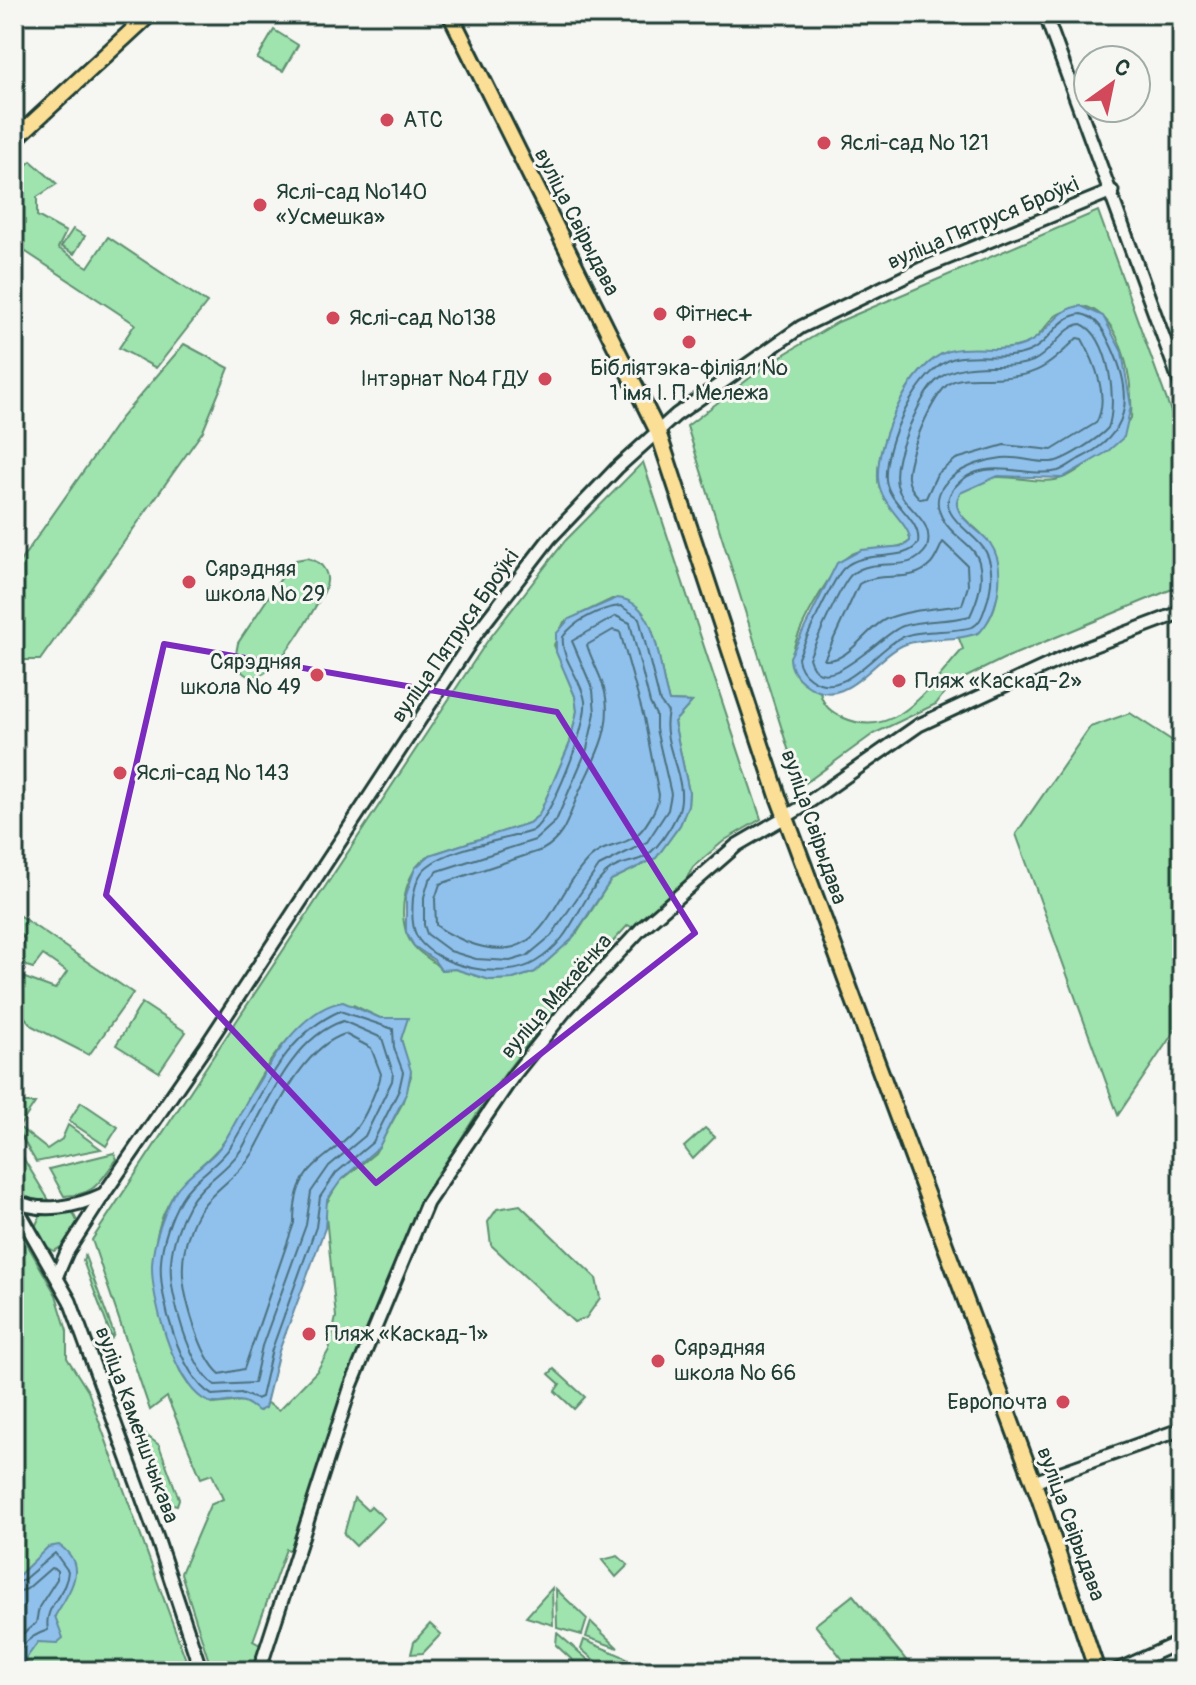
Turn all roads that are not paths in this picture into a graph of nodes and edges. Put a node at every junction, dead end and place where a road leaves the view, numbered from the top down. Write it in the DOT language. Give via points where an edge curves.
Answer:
graph roads {
  1 [pos="150,14"];
  2 [pos="450,14"];
  3 [pos="1045,14"];
  4 [pos="14,140"];
  5 [pos="1112,191"];
  6 [pos="1182,388"];
  7 [pos="658,432"];
  8 [pos="1182,612"];
  9 [pos="786,816"];
  10 [pos="104,1194"];
  11 [pos="14,1202"];
  12 [pos="68,1206"];
  13 [pos="49,1207"];
  14 [pos="83,1228"];
  15 [pos="30,1231"];
  16 [pos="43,1252"];
  17 [pos="67,1252"];
  18 [pos="57,1275"];
  19 [pos="1182,1429"];
  20 [pos="1034,1482"];
  21 [pos="1182,1641"];
  22 [pos="201,1671"];
  23 [pos="259,1671"];
  24 [pos="1097,1671"];
  25 [pos="1115,1671"];
  1 -- 4 [label="main road"];
  2 -- 7 [label="main road, вуліца Свірыдава"];
  3 -- 5 [label="street"];
  5 -- 6 [label="street"];
  5 -- 7 [label="street, вуліца Пятруся Броўкі" via="923,268 801,327"];
  7 -- 9 [label="main road, вуліца Свірыдава"];
  7 -- 10 [label="street, вуліца Пятруся Броўкі" via="608,478 511,585"];
  8 -- 9 [label="street, вуліца Макаёнка" via="1076,652 919,725"];
  9 -- 20 [label="main road, вуліца Свірыдава"];
  9 -- 23 [label="street, вуліца Макаёнка" via="737,845 690,884 598,975 514,1075 427,1203 351,1386"];
  10 -- 12 [label="street"];
  10 -- 14 [label="street, вуліца Пятруся Броўкі"];
  11 -- 13 [label="street"];
  11 -- 15 [label="street, вуліца Каменшчыкава"];
  12 -- 13 [label="street"];
  12 -- 14 [label="street" via="81,1215"];
  13 -- 15 [label="street" via="34,1216"];
  14 -- 17 [label="street"];
  15 -- 16 [label="street, вуліца Каменшчыкава"];
  16 -- 17 [label="street" via="59,1257"];
  16 -- 18 [label="street, вуліца Каменшчыкава"];
  17 -- 18 [label="street"];
  18 -- 22 [label="street, вуліца Каменшчыкава" via="157,1538"];
  19 -- 20 [label="street"];
  20 -- 24 [label="main road, вуліца Свірыдава"];
  21 -- 25 [label="street"];
}
